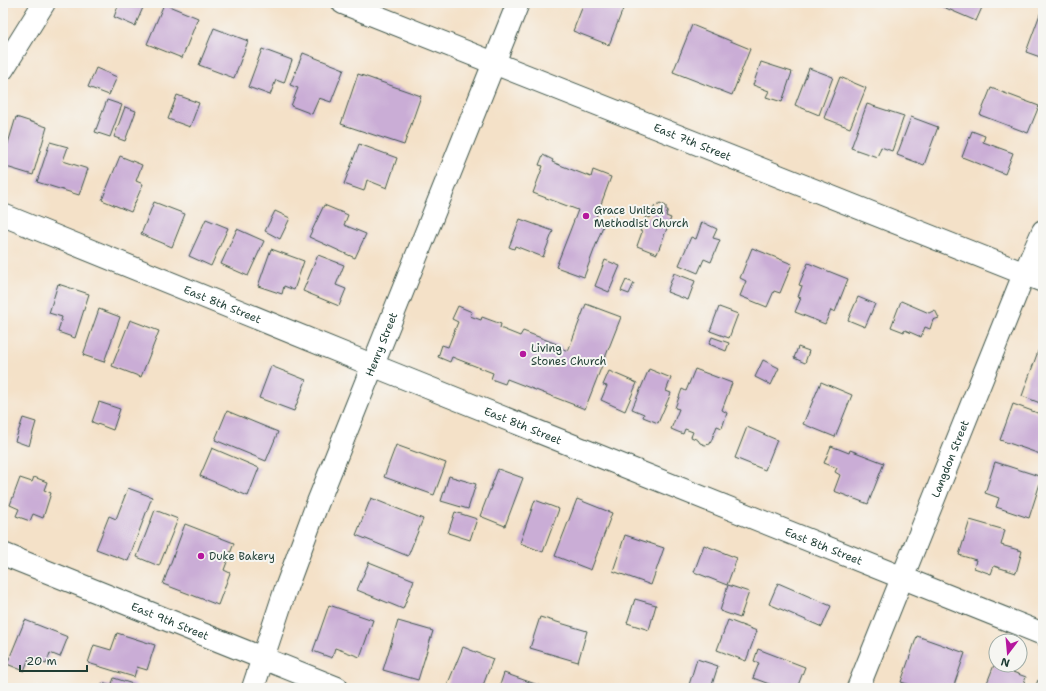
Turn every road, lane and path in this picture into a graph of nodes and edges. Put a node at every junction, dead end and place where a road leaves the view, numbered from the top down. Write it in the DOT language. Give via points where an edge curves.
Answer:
graph roads {
  1 [pos="44,3"];
  2 [pos="342,3"];
  3 [pos="518,3"];
  4 [pos="494,64"];
  5 [pos="3,69"];
  6 [pos="3,215"];
  7 [pos="1043,231"];
  8 [pos="1034,278"];
  9 [pos="372,366"];
  10 [pos="3,554"];
  11 [pos="903,578"];
  12 [pos="1043,634"];
  13 [pos="262,658"];
  14 [pos="253,688"];
  15 [pos="337,688"];
  16 [pos="858,688"];
  1 -- 5 [label="street"];
  2 -- 4 [label="street, East 7th Street"];
  3 -- 4 [label="street, Henry Street"];
  4 -- 8 [label="street, East 7th Street"];
  4 -- 9 [label="street, Henry Street"];
  6 -- 9 [label="street, East 8th Street"];
  7 -- 8 [label="street, Langdon Street"];
  8 -- 11 [label="street, Langdon Street"];
  9 -- 11 [label="street, East 8th Street"];
  9 -- 13 [label="street, Henry Street" via="316,506"];
  10 -- 13 [label="street, East 9th Street"];
  11 -- 12 [label="street, East 8th Street"];
  11 -- 16 [label="street, Langdon Street"];
  13 -- 14 [label="street, Henry Street"];
  13 -- 15 [label="street, East 9th Street"];
}
